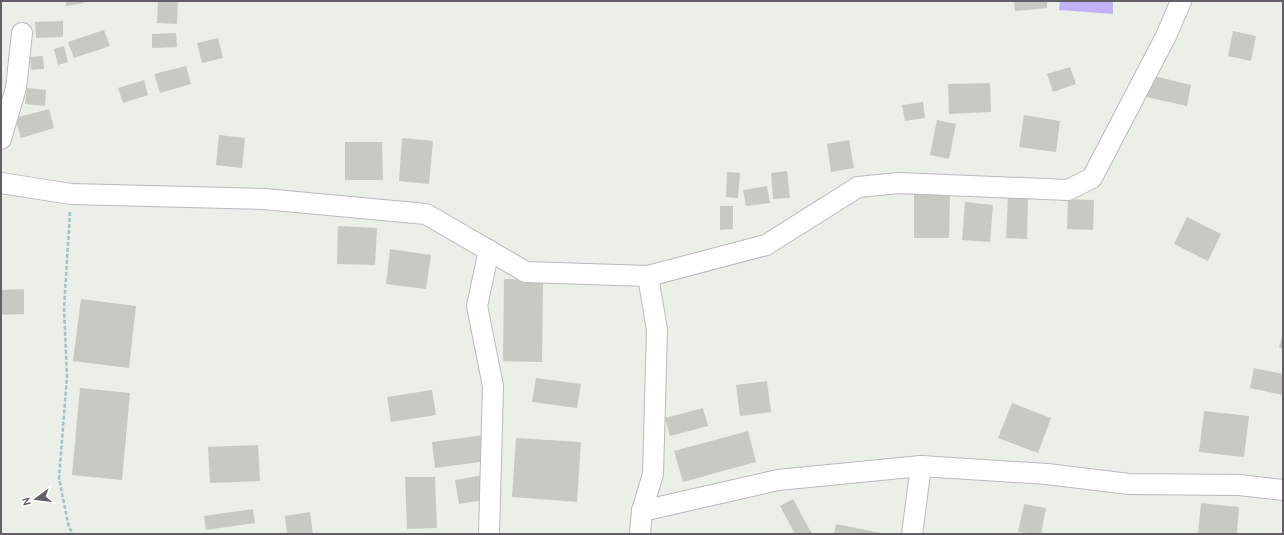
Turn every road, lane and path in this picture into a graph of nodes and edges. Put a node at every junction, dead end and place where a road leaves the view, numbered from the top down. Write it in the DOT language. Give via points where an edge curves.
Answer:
graph roads {
  1 [pos="1181,1"];
  2 [pos="22,33"];
  3 [pos="1,140"];
  4 [pos="1,183"];
  5 [pos="71,194"];
  6 [pos="489,250"];
  7 [pos="648,276"];
  8 [pos="921,466"];
  9 [pos="1283,490"];
  10 [pos="642,511"];
  11 [pos="74,534"];
  12 [pos="489,534"];
  13 [pos="640,534"];
  14 [pos="912,534"];
  1 -- 7 [label="street" via="1166,36 1092,178 1068,190 899,183 858,187 766,245"];
  2 -- 3 [label="street" via="16,88"];
  4 -- 5 [label="street"];
  5 -- 6 [label="street" via="264,199 426,214"];
  5 -- 11 [label="path" via="64,309 67,376 58,478 69,528"];
  6 -- 7 [label="street" via="526,272"];
  6 -- 12 [label="street" via="477,306 493,386"];
  7 -- 10 [label="street" via="657,330 654,474"];
  8 -- 9 [label="street" via="1047,474 1129,484 1239,485"];
  8 -- 10 [label="street" via="778,480"];
  8 -- 14 [label="street"];
  10 -- 13 [label="street"];
}
